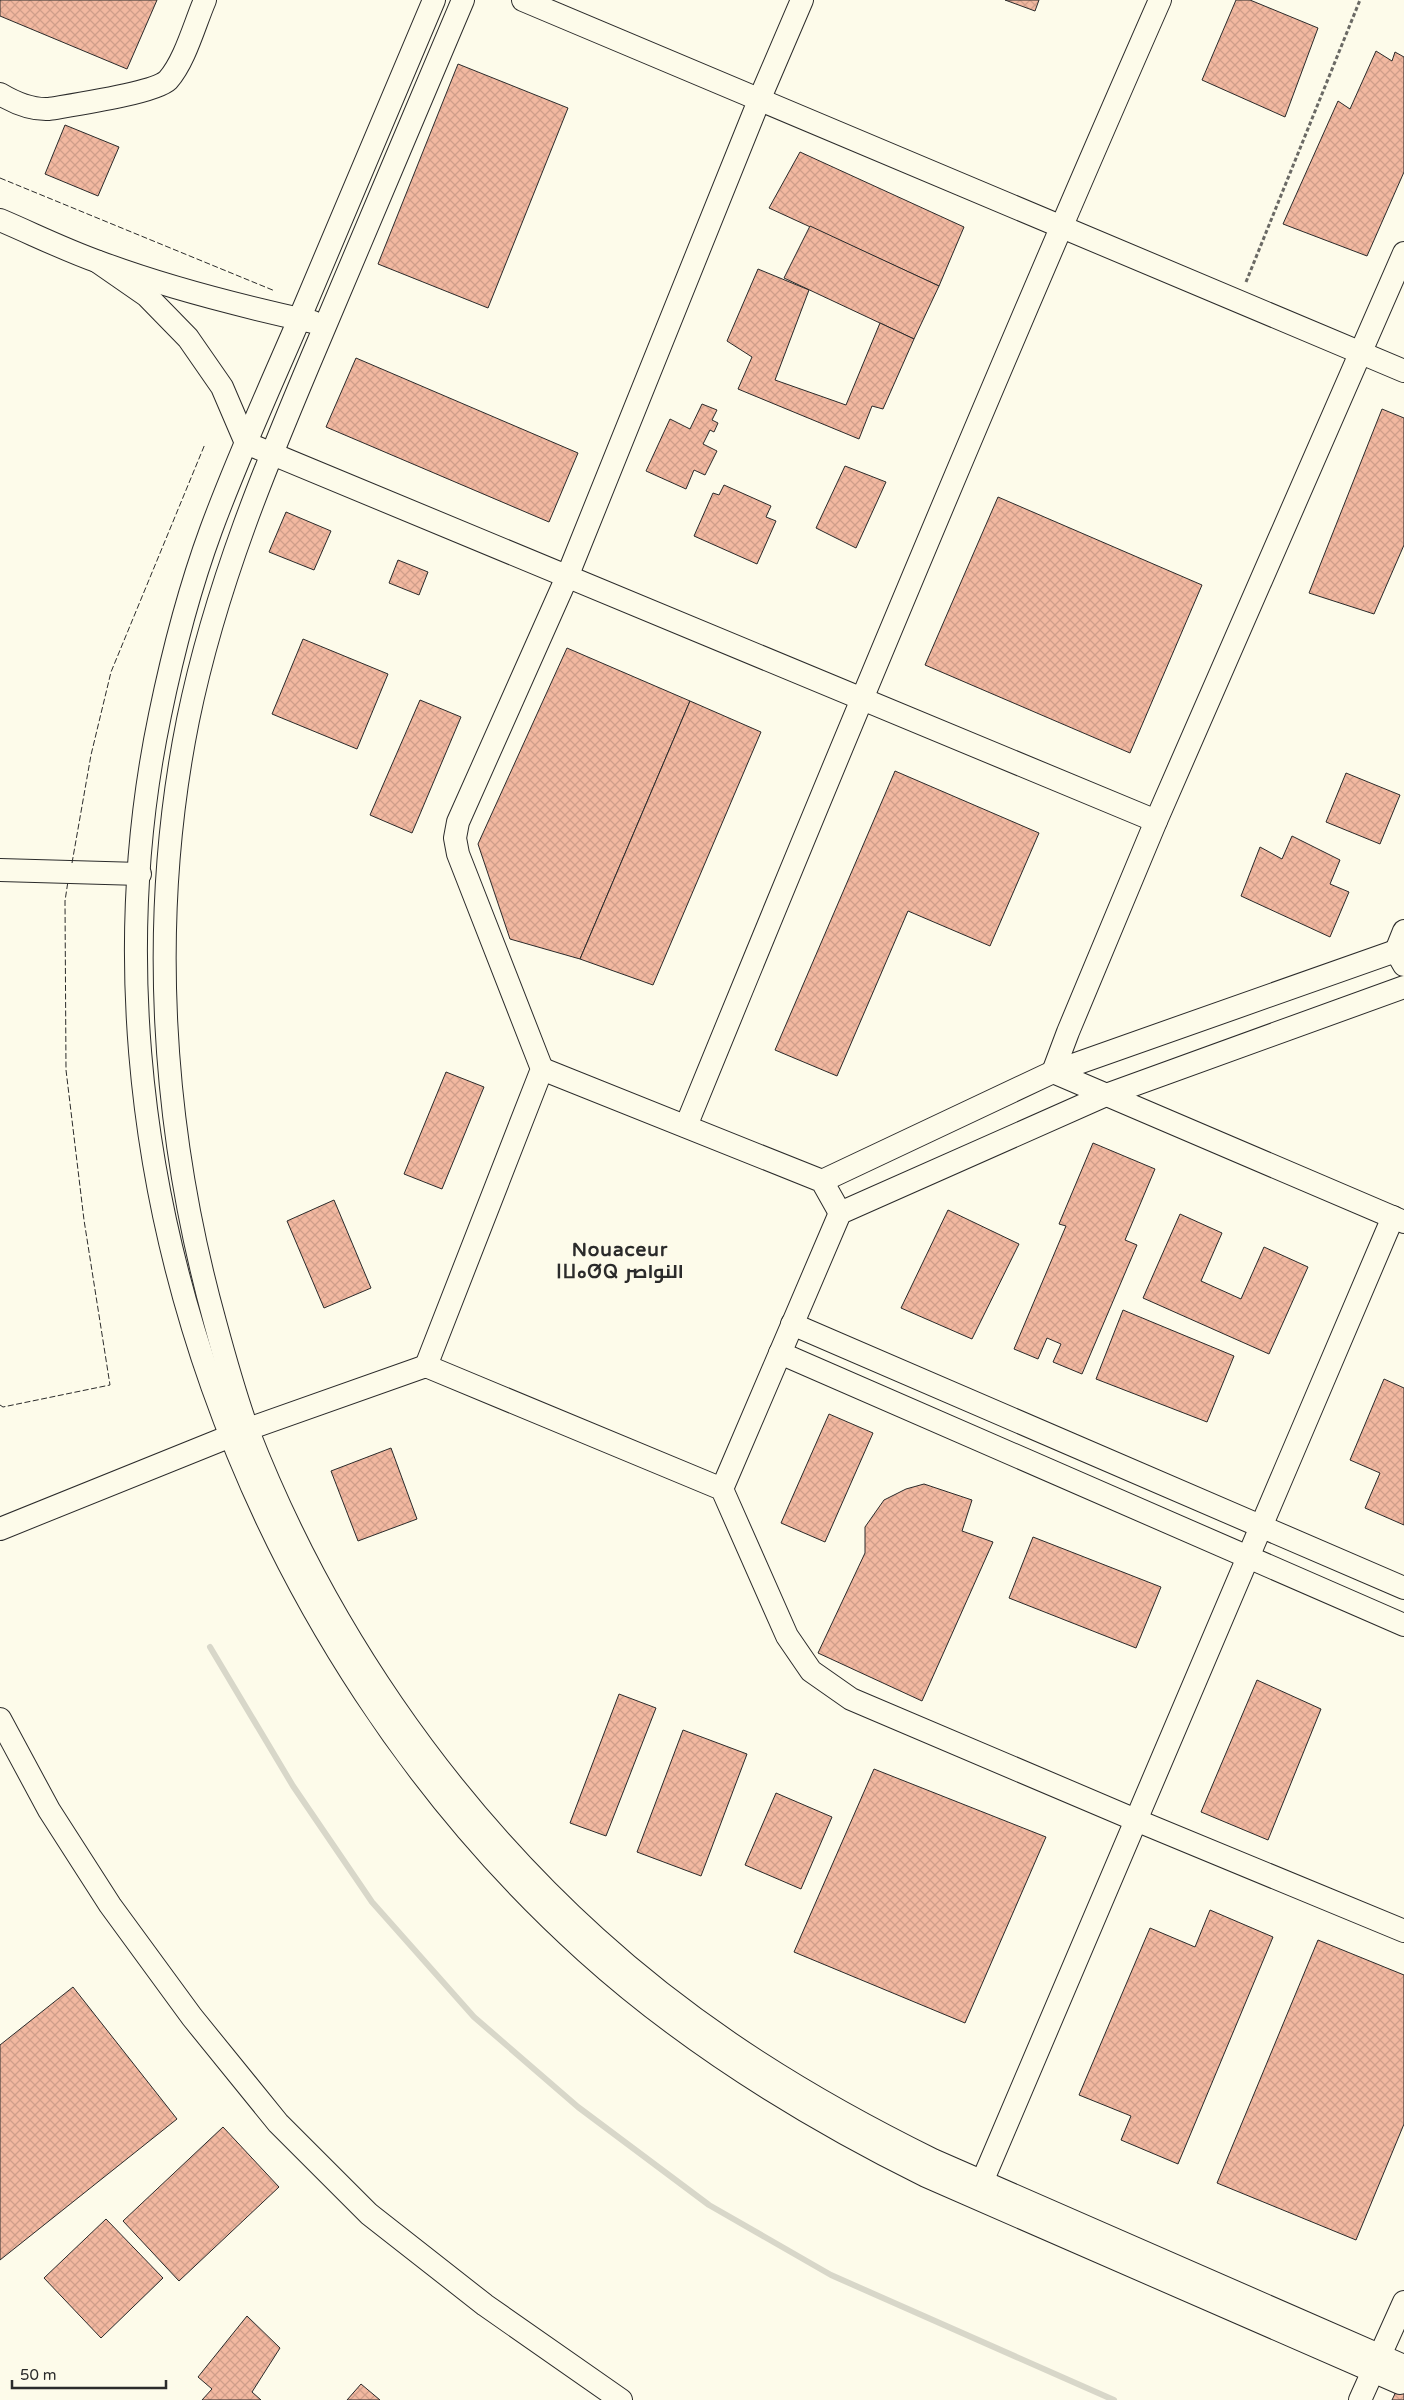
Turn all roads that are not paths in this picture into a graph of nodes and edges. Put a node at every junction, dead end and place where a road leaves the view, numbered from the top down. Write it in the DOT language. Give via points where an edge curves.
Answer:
graph roads {
  1 [pos="205,0"];
  2 [pos="434,0"];
  3 [pos="463,0"];
  4 [pos="523,0"];
  5 [pos="802,0"];
  6 [pos="1160,0"];
  7 [pos="0,94"];
  8 [pos="760,98"];
  9 [pos="0,220"];
  10 [pos="1062,225"];
  11 [pos="1404,254"];
  12 [pos="98,262"];
  13 [pos="299,319"];
  14 [pos="326,325"];
  15 [pos="1361,352"];
  16 [pos="1404,371"];
  17 [pos="246,444"];
  18 [pos="271,454"];
  19 [pos="567,577"];
  20 [pos="861,698"];
  21 [pos="1156,821"];
  22 [pos="0,870"];
  23 [pos="140,874"];
  24 [pos="1402,949"];
  25 [pos="1404,987"];
  26 [pos="542,1069"];
  27 [pos="1053,1072"];
  28 [pos="1106,1095"];
  29 [pos="686,1126"];
  30 [pos="822,1181"];
  31 [pos="840,1213"];
  32 [pos="1399,1220"];
  33 [pos="792,1324"];
  34 [pos="780,1353"];
  35 [pos="426,1366"];
  36 [pos="240,1433"];
  37 [pos="722,1489"];
  38 [pos="1260,1527"];
  39 [pos="0,1529"];
  40 [pos="1247,1557"];
  41 [pos="1404,1588"];
  42 [pos="1404,1625"];
  43 [pos="0,1719"];
  44 [pos="1138,1821"];
  45 [pos="1404,1931"];
  46 [pos="979,2189"];
  47 [pos="1404,2302"];
  48 [pos="1376,2363"];
  49 [pos="1402,2374"];
  50 [pos="621,2400"];
  51 [pos="1360,2400"];
  1 -- 7 [label="street" via="176,69 163,84 49,110 16,103"];
  2 -- 13 [label="street"];
  3 -- 14 [label="street"];
  4 -- 8 [label="street"];
  5 -- 8 [label="street"];
  6 -- 10 [label="street"];
  8 -- 10 [label="street"];
  8 -- 19 [label="street"];
  9 -- 12 [label="street"];
  10 -- 15 [label="street"];
  10 -- 20 [label="street"];
  11 -- 15 [label="street"];
  12 -- 13 [label="street" via="212,298"];
  12 -- 17 [label="street" via="147,296 188,338 222,387"];
  13 -- 14 [label="street"];
  13 -- 17 [label="street"];
  14 -- 18 [label="street"];
  15 -- 16 [label="street"];
  15 -- 21 [label="street"];
  17 -- 18 [label="street"];
  17 -- 23 [label="street" via="210,533 181,625 159,718 144,813"];
  18 -- 19 [label="street"];
  18 -- 36 [label="street" via="217,605 187,723 173,816 166,910 165,1004 171,1098 184,1191 206,1292 231,1382"];
  19 -- 20 [label="street"];
  19 -- 26 [label="street" via="458,822 455,838 458,854"];
  20 -- 21 [label="street"];
  20 -- 29 [label="street"];
  21 -- 27 [label="street"];
  22 -- 23 [label="street"];
  23 -- 36 [label="street" via="137,1006 144,1102 159,1196 181,1290 214,1393"];
  24 -- 27 [label="street"];
  25 -- 28 [label="street"];
  26 -- 29 [label="street"];
  26 -- 35 [label="street"];
  27 -- 28 [label="street"];
  27 -- 30 [label="street"];
  28 -- 31 [label="street"];
  28 -- 32 [label="street"];
  29 -- 30 [label="street"];
  30 -- 31 [label="street"];
  31 -- 33 [label="street"];
  32 -- 38 [label="street"];
  33 -- 34 [label="street"];
  33 -- 38 [label="street"];
  34 -- 37 [label="street"];
  34 -- 40 [label="street"];
  35 -- 36 [label="street"];
  35 -- 37 [label="street"];
  36 -- 39 [label="street"];
  36 -- 46 [label="street" via="346,1633 472,1823 543,1912 633,1981 683,2031 748,2077 862,2144"];
  37 -- 44 [label="street" via="787,1636 812,1671 851,1699"];
  38 -- 40 [label="street"];
  38 -- 41 [label="street"];
  40 -- 42 [label="street"];
  40 -- 44 [label="street"];
  43 -- 50 [label="street" via="49,1810 110,1905 192,2017 278,2123 369,2214 485,2305"];
  44 -- 45 [label="street"];
  44 -- 46 [label="street"];
  46 -- 48 [label="street"];
  47 -- 48 [label="street"];
  48 -- 49 [label="street"];
  48 -- 51 [label="street"];
}
